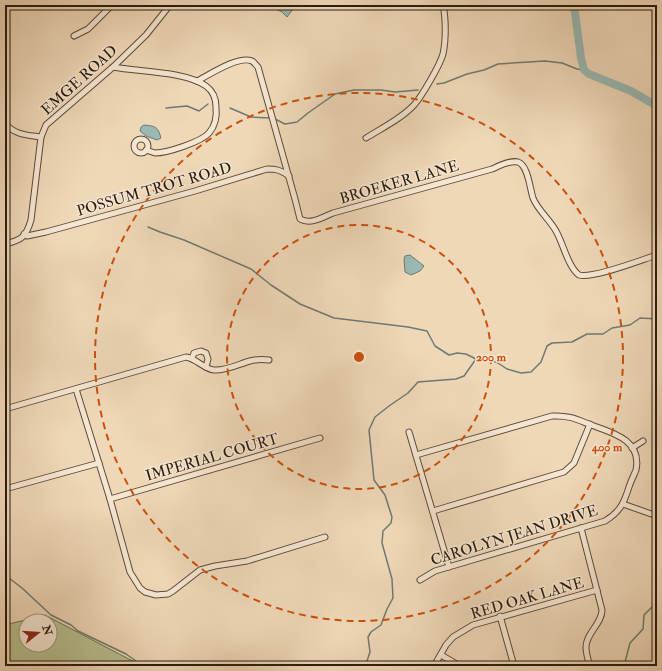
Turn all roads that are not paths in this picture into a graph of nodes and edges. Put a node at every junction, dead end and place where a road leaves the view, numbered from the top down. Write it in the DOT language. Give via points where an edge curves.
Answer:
graph roads {
  1 [pos="112,5"];
  2 [pos="170,5"];
  3 [pos="443,5"];
  4 [pos="74,36"];
  5 [pos="113,67"];
  6 [pos="197,81"];
  7 [pos="5,123"];
  8 [pos="41,137"];
  9 [pos="366,138"];
  10 [pos="146,150"];
  11 [pos="289,176"];
  12 [pos="24,234"];
  13 [pos="5,244"];
  14 [pos="657,255"];
  15 [pos="192,358"];
  16 [pos="269,360"];
  17 [pos="206,367"];
  18 [pos="76,389"];
  19 [pos="5,409"];
  20 [pos="590,424"];
  21 [pos="409,432"];
  22 [pos="320,438"];
  23 [pos="643,441"];
  24 [pos="632,448"];
  25 [pos="416,455"];
  26 [pos="99,463"];
  27 [pos="5,489"];
  28 [pos="110,499"];
  29 [pos="623,504"];
  30 [pos="433,511"];
  31 [pos="657,516"];
  32 [pos="581,528"];
  33 [pos="325,537"];
  34 [pos="449,567"];
  35 [pos="420,580"];
  36 [pos="597,590"];
  37 [pos="500,616"];
  38 [pos="441,655"];
  39 [pos="434,666"];
  40 [pos="460,666"];
  41 [pos="514,666"];
  42 [pos="590,666"];
  1 -- 4 [label="street" via="88,28"];
  2 -- 5 [label="street, EMGE ROAD" via="151,30"];
  3 -- 9 [label="street" via="443,54 429,82 414,105"];
  5 -- 6 [label="street"];
  5 -- 8 [label="street, EMGE ROAD" via="53,118 46,125"];
  6 -- 10 [label="street" via="210,90 216,102 217,113 209,133 200,140 174,149 156,153"];
  6 -- 11 [label="street, BROEKER LANE" via="236,62 252,61 258,67"];
  7 -- 8 [label="street" via="17,133"];
  8 -- 12 [label="street, EMGE ROAD" via="31,220"];
  11 -- 12 [label="street, POSSUM TROT ROAD" via="282,171 267,169 46,232 27,236"];
  11 -- 14 [label="street, BROEKER LANE" via="300,219 305,222 520,162 526,170 533,199 556,231 572,267 579,275 608,271"];
  12 -- 13 [label="street" via="18,240"];
  15 -- 17 [label="street"];
  15 -- 17 [label="street" via="194,353 206,353"];
  15 -- 18 [label="street" via="174,360"];
  16 -- 17 [label="street" via="259,359 221,370"];
  18 -- 19 [label="street"];
  18 -- 26 [label="street"];
  20 -- 24 [label="street" via="623,437"];
  20 -- 25 [label="street" via="565,415 552,416"];
  20 -- 30 [label="street" via="574,463 564,472"];
  21 -- 25 [label="street"];
  22 -- 28 [label="street, IMPERIAL COURT"];
  23 -- 24 [label="street"];
  24 -- 29 [label="street, CAROLYN JEAN DRIVE" via="636,469"];
  25 -- 30 [label="street"];
  26 -- 27 [label="street"];
  26 -- 28 [label="street"];
  28 -- 33 [label="street" via="130,572 140,588 156,595 168,594 200,570 247,561"];
  29 -- 31 [label="street"];
  29 -- 32 [label="street, CAROLYN JEAN DRIVE" via="605,521"];
  30 -- 34 [label="street"];
  32 -- 34 [label="street, CAROLYN JEAN DRIVE"];
  32 -- 36 [label="street"];
  34 -- 35 [label="street, CAROLYN JEAN DRIVE" via="428,574"];
  36 -- 37 [label="street, RED OAK LANE"];
  36 -- 42 [label="street" via="602,614 587,640"];
  37 -- 38 [label="street, RED OAK LANE" via="462,631 446,645"];
  37 -- 41 [label="street"];
  38 -- 39 [label="street, RED OAK LANE"];
  38 -- 40 [label="street"];
}
